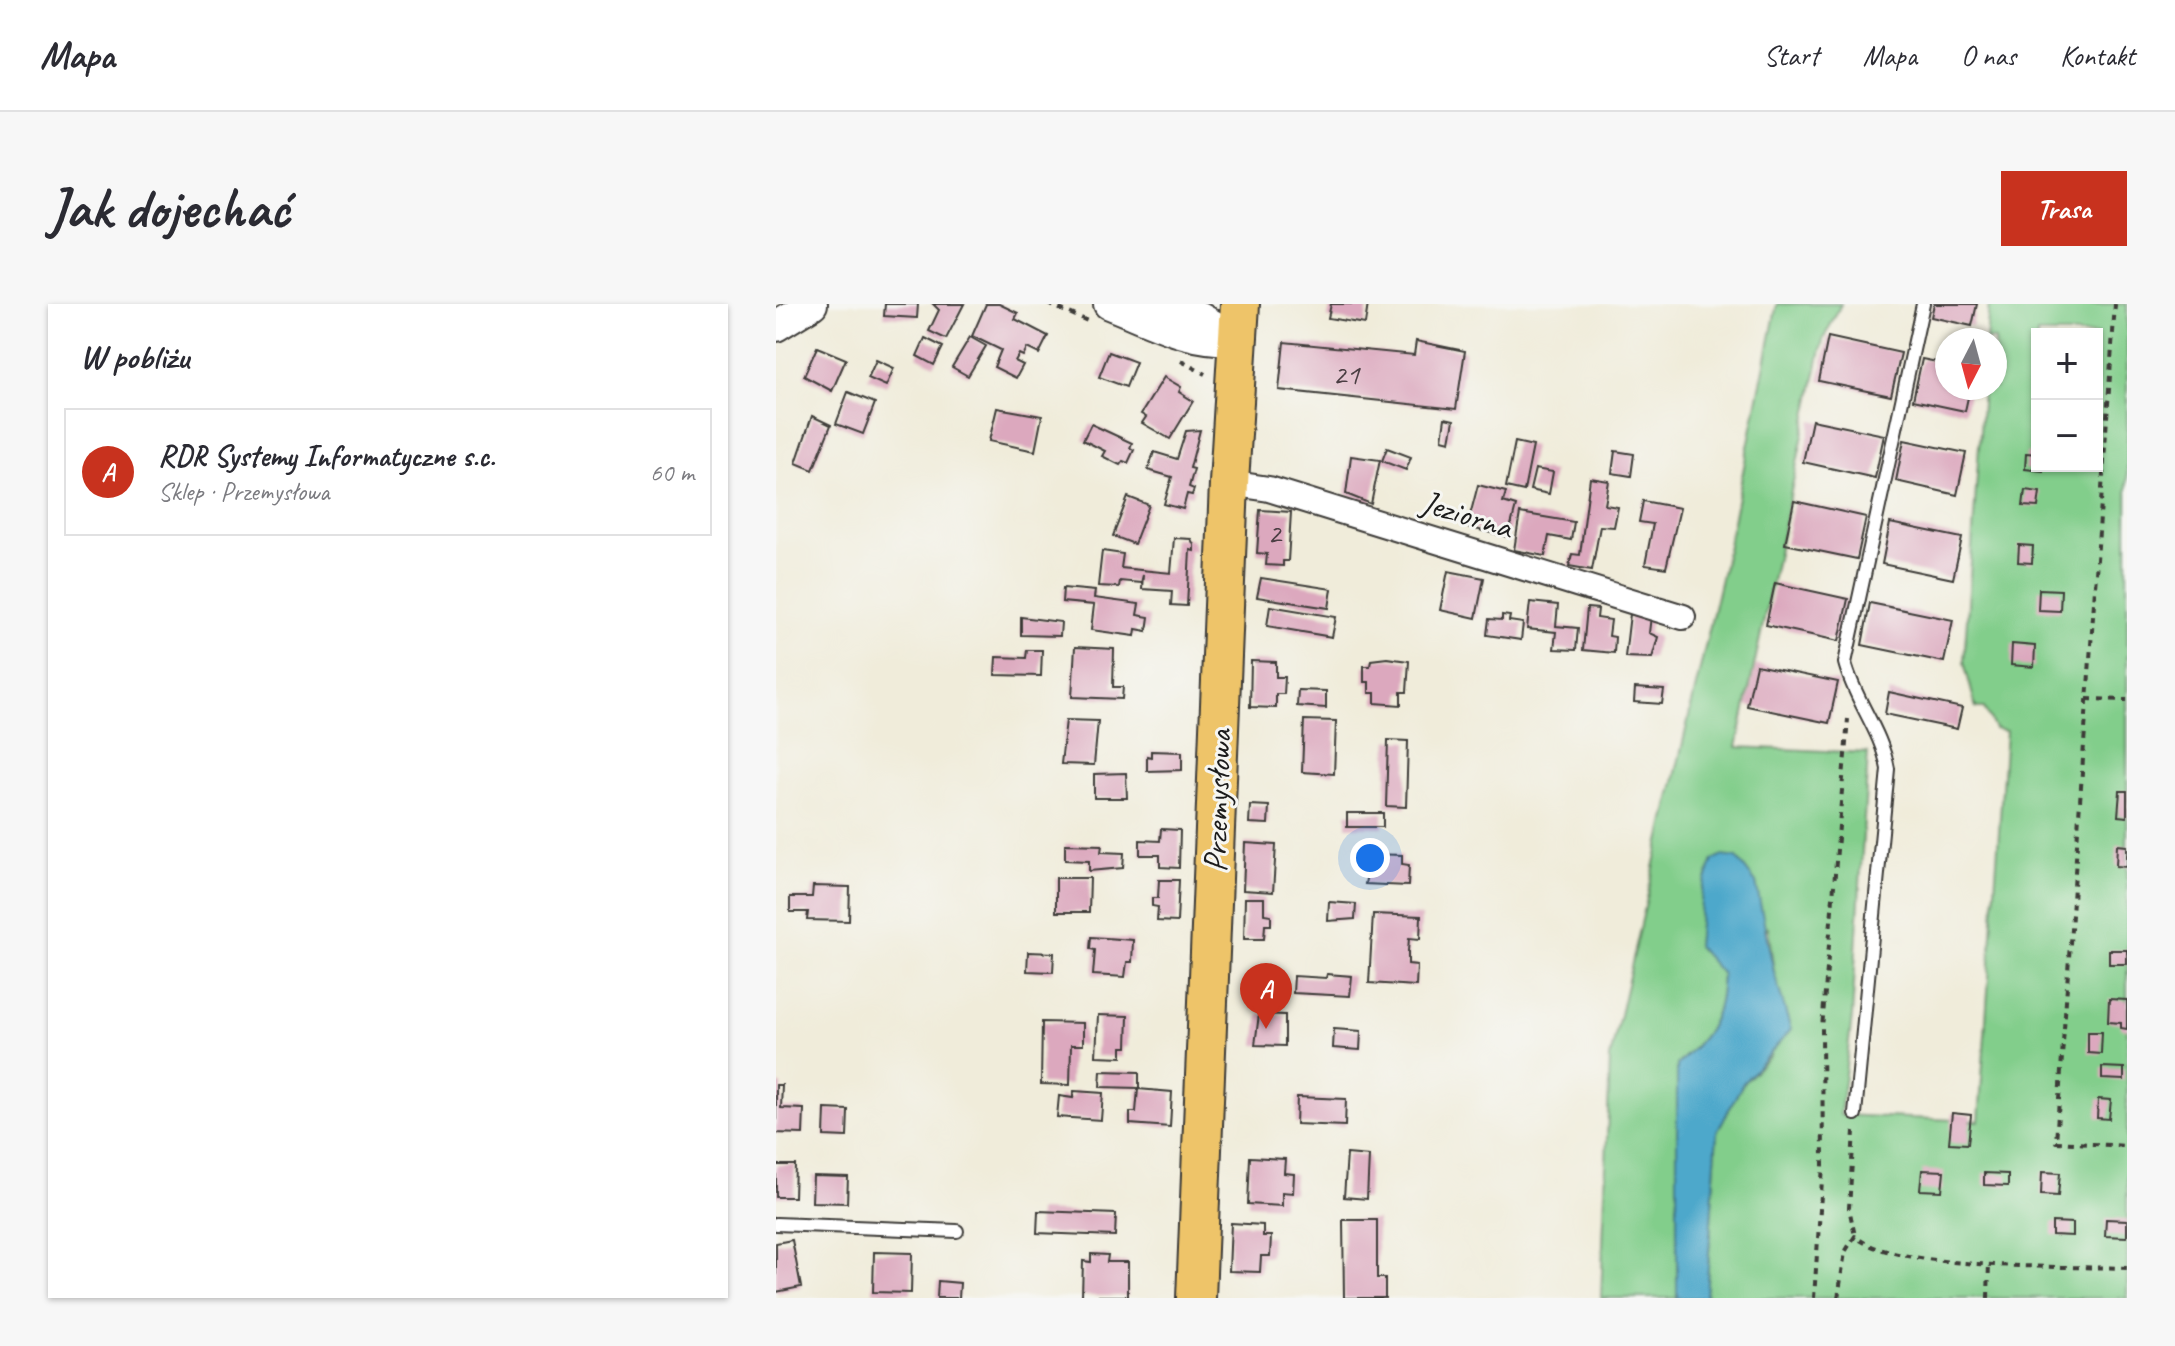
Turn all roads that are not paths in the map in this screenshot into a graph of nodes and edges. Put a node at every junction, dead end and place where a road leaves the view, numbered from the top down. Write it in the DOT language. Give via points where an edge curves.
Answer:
graph roads {
  1 [pos="812,304"];
  2 [pos="1923,304"];
  3 [pos="1116,307"];
  4 [pos="1192,308"];
  5 [pos="1239,322"];
  6 [pos="776,326"];
  7 [pos="1229,483"];
  8 [pos="1683,617"];
  9 [pos="1855,1114"];
  10 [pos="776,1224"];
  11 [pos="957,1231"];
  12 [pos="1196,1298"];
  1 -- 6 [label="street"];
  2 -- 9 [label="lane" via="1845,663 1888,769"];
  3 -- 4 [label="street"];
  3 -- 5 [label="street" via="1211,342"];
  4 -- 5 [label="street"];
  5 -- 7 [label="main road, Przemysłowa"];
  7 -- 8 [label="street, Jeziorna" via="1269,489"];
  7 -- 12 [label="main road, Przemysłowa"];
  10 -- 11 [label="lane"];
}
